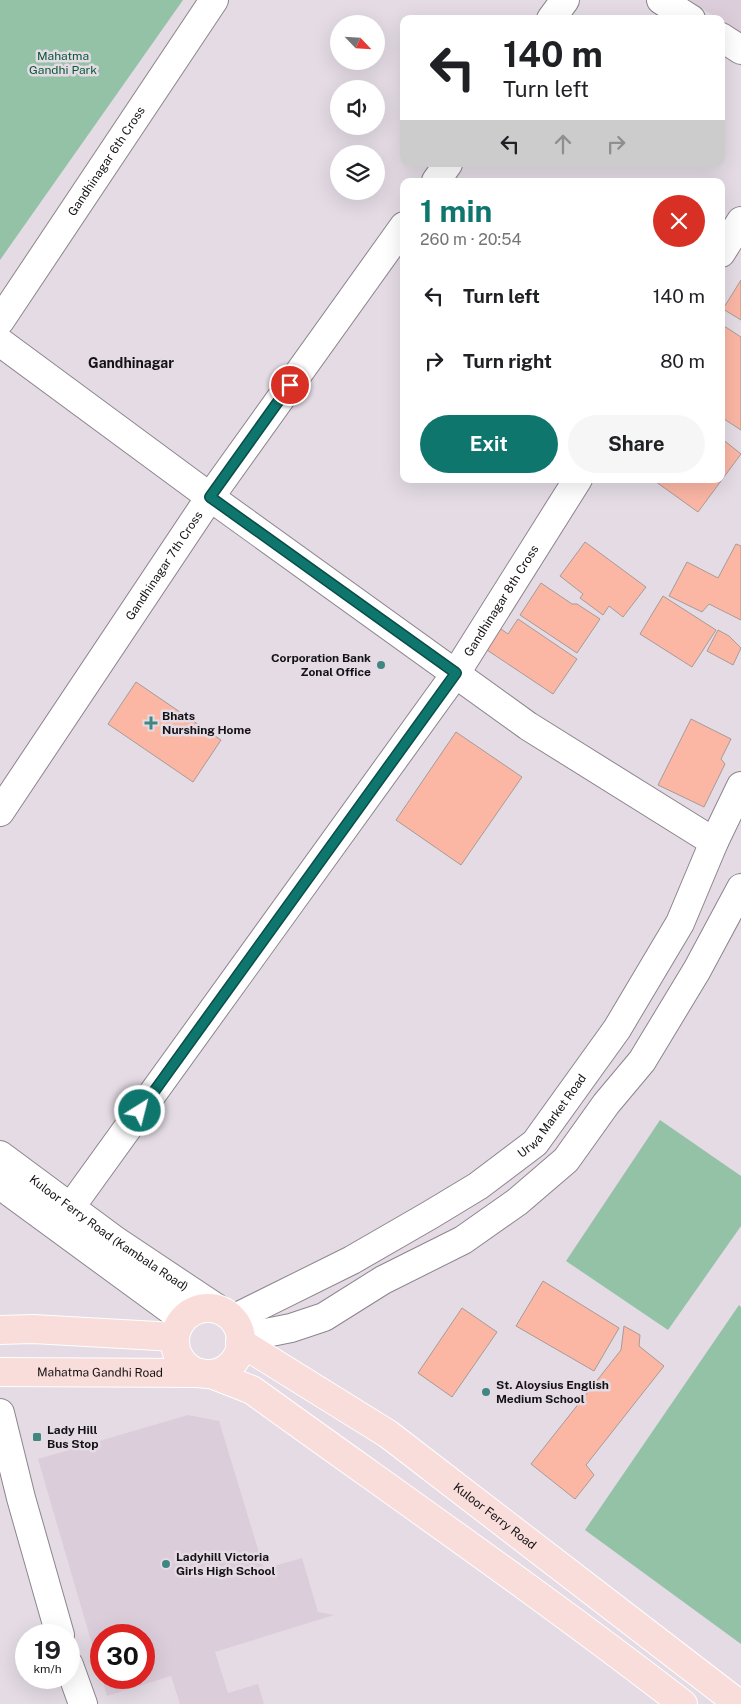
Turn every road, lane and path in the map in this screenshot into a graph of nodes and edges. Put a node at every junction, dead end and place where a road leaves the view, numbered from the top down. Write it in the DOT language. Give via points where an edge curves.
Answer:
graph roads {
  1 [pos="214,0"];
  2 [pos="565,0"];
  3 [pos="661,0"];
  4 [pos="554,15"];
  5 [pos="685,15"];
  6 [pos="725,40"];
  7 [pos="741,50"];
  8 [pos="446,167"];
  9 [pos="438,178"];
  10 [pos="741,221"];
  11 [pos="400,232"];
  12 [pos="725,247"];
  13 [pos="0,321"];
  14 [pos="0,342"];
  15 [pos="575,483"];
  16 [pos="210,497"];
  17 [pos="456,673"];
  18 [pos="741,786"];
  19 [pos="0,812"];
  20 [pos="714,842"];
  21 [pos="741,888"];
  22 [pos="610,1039"];
  23 [pos="642,1061"];
  24 [pos="0,1155"];
  25 [pos="0,1185"];
  26 [pos="70,1208"];
  27 [pos="233,1327"];
  28 [pos="179,1328"];
  29 [pos="0,1330"];
  30 [pos="0,1372"];
  31 [pos="205,1373"];
  32 [pos="0,1413"];
  33 [pos="57,1624"];
  34 [pos="78,1689"];
  35 [pos="83,1704"];
  36 [pos="682,1704"];
  37 [pos="739,1704"];
  1 -- 13 [label="street, Gandhinagar 6th Cross"];
  2 -- 4 [label="street"];
  3 -- 5 [label="street"];
  6 -- 7 [label="street"];
  8 -- 9 [label="street"];
  10 -- 12 [label="street"];
  11 -- 16 [label="street, Gandhinagar 7th Cross"];
  14 -- 16 [label="street"];
  15 -- 17 [label="street, Gandhinagar 8th Cross"];
  16 -- 17 [label="street"];
  16 -- 19 [label="street, Gandhinagar 7th Cross"];
  17 -- 20 [label="street" via="528,726"];
  17 -- 26 [label="street, Gandhinagar 8th Cross"];
  18 -- 20 [label="street, Urwa Market Road"];
  20 -- 22 [label="street, Urwa Market Road" via="680,923"];
  21 -- 23 [label="street" via="698,970"];
  22 -- 23 [label="street"];
  22 -- 27 [label="street, Urwa Market Road" via="535,1143 478,1186"];
  23 -- 27 [label="street" via="566,1160 517,1202 463,1240 384,1280 324,1317 291,1328"];
  24 -- 26 [label="street, Kuloor Ferry Road (Kambala Road)"];
  25 -- 28 [label="street, Kuloor Ferry Road (Kambala Road)"];
  26 -- 27 [label="street, Kuloor Ferry Road (Kambala Road)"];
  27 -- 28 [label="main road" via="208,1308 190,1313"];
  27 -- 31 [label="main road" via="236,1357 221,1371"];
  27 -- 37 [label="main road, Kuloor Ferry Road" via="388,1434"];
  28 -- 29 [label="main road"];
  28 -- 31 [label="main road" via="175,1346 178,1355 191,1369"];
  30 -- 31 [label="main road, Mahatma Gandhi Road"];
  31 -- 36 [label="main road" via="252,1390"];
  32 -- 33 [label="street"];
  34 -- 35 [label="street"];
}
